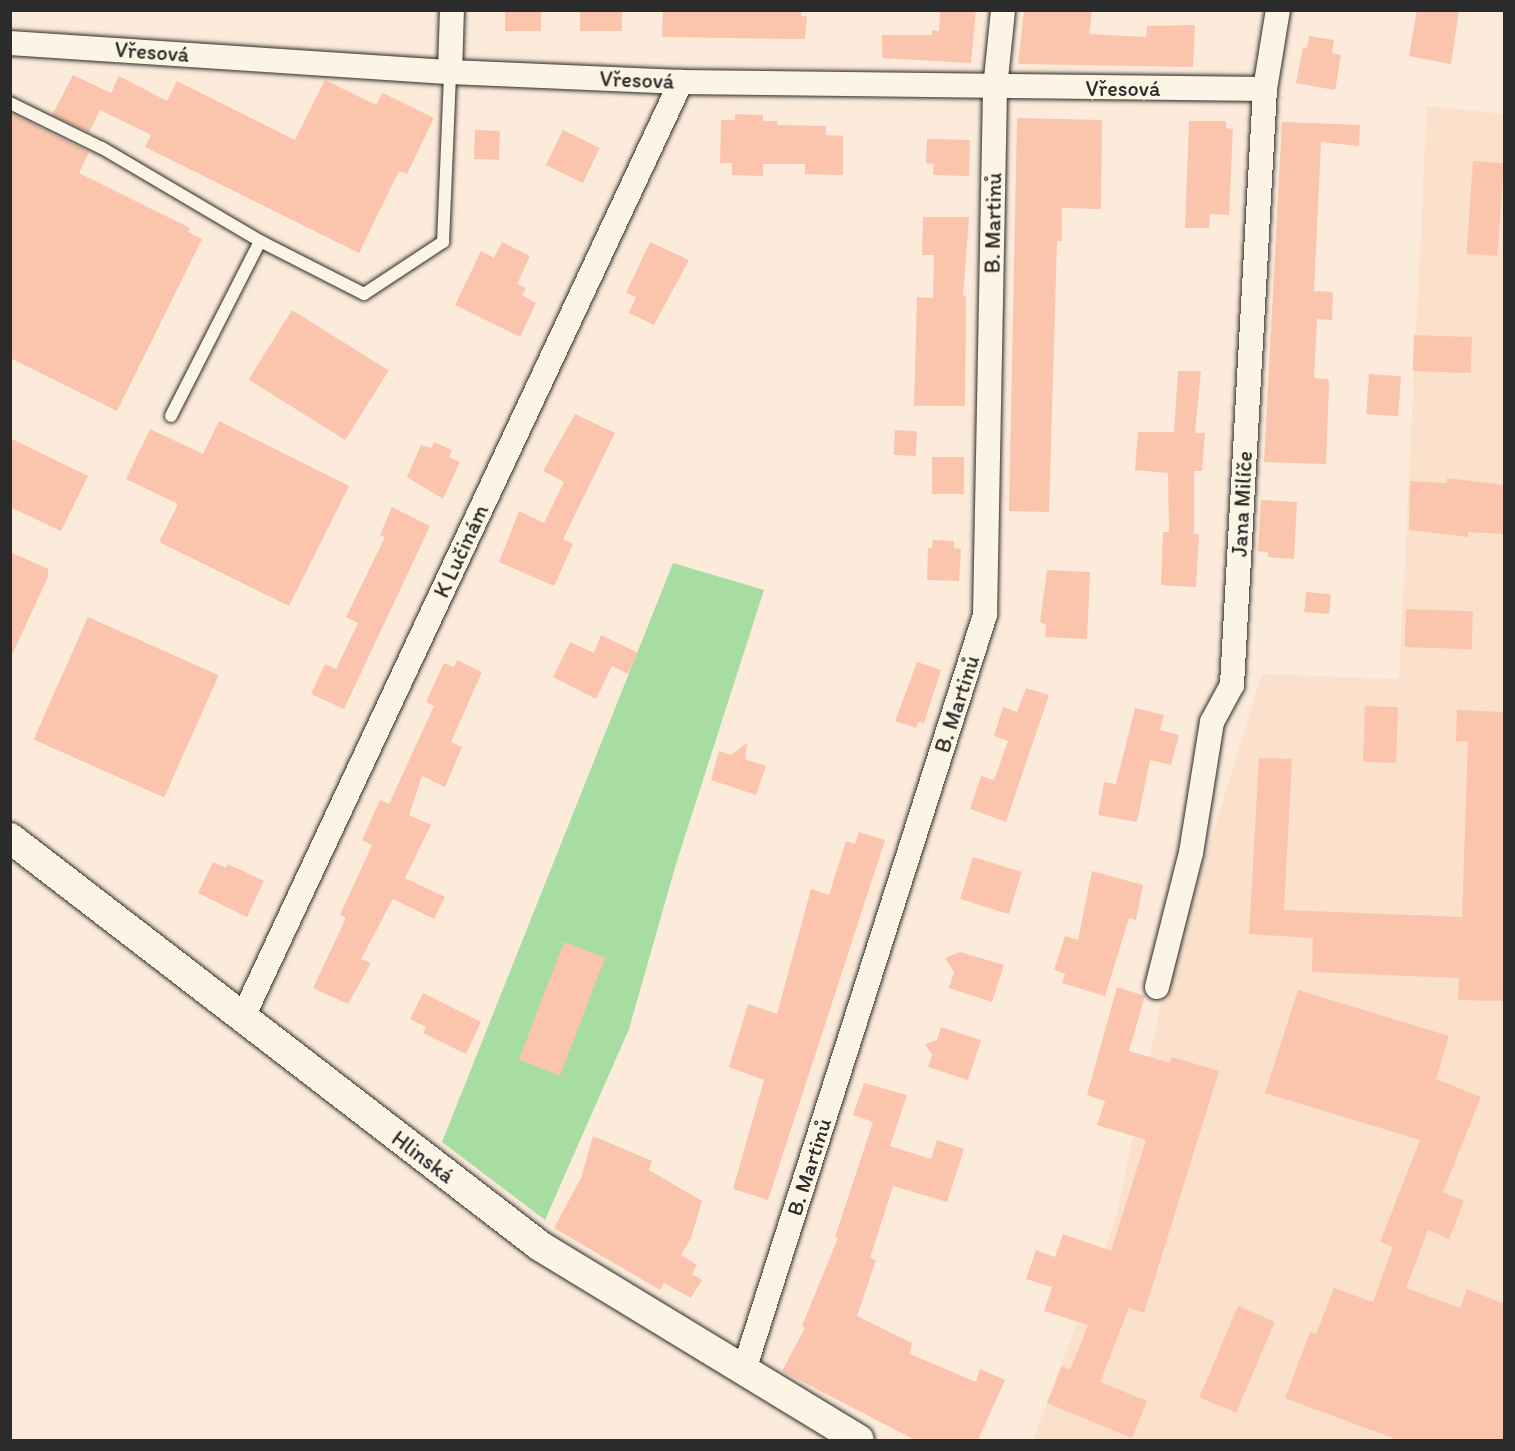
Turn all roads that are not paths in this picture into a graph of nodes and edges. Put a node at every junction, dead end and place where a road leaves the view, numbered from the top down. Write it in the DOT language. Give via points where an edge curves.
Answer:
graph roads {
  1 [pos="453,10"];
  2 [pos="1003,10"];
  3 [pos="1278,10"];
  4 [pos="10,43"];
  5 [pos="450,72"];
  6 [pos="681,82"];
  7 [pos="995,88"];
  8 [pos="1265,89"];
  9 [pos="10,103"];
  10 [pos="260,241"];
  11 [pos="171,416"];
  12 [pos="10,838"];
  13 [pos="1157,987"];
  14 [pos="242,1019"];
  15 [pos="744,1370"];
  16 [pos="859,1440"];
  1 -- 5 [label="street"];
  2 -- 7 [label="street, B. Martinů"];
  3 -- 8 [label="street, Jana Milíče"];
  4 -- 5 [label="street, Vřesová"];
  5 -- 6 [label="street, Vřesová"];
  5 -- 10 [label="lane" via="442,243 364,294"];
  6 -- 7 [label="street, Vřesová"];
  6 -- 14 [label="street, K Lučinám"];
  7 -- 8 [label="street, Vřesová"];
  7 -- 15 [label="street, B. Martinů" via="985,615"];
  8 -- 13 [label="street, Jana Milíče" via="1232,685 1212,722 1191,853"];
  9 -- 10 [label="lane" via="102,148"];
  10 -- 11 [label="lane"];
  12 -- 14 [label="street, Hlinská"];
  14 -- 15 [label="street, Hlinská" via="540,1246"];
  15 -- 16 [label="street, Hlinská"];
}
